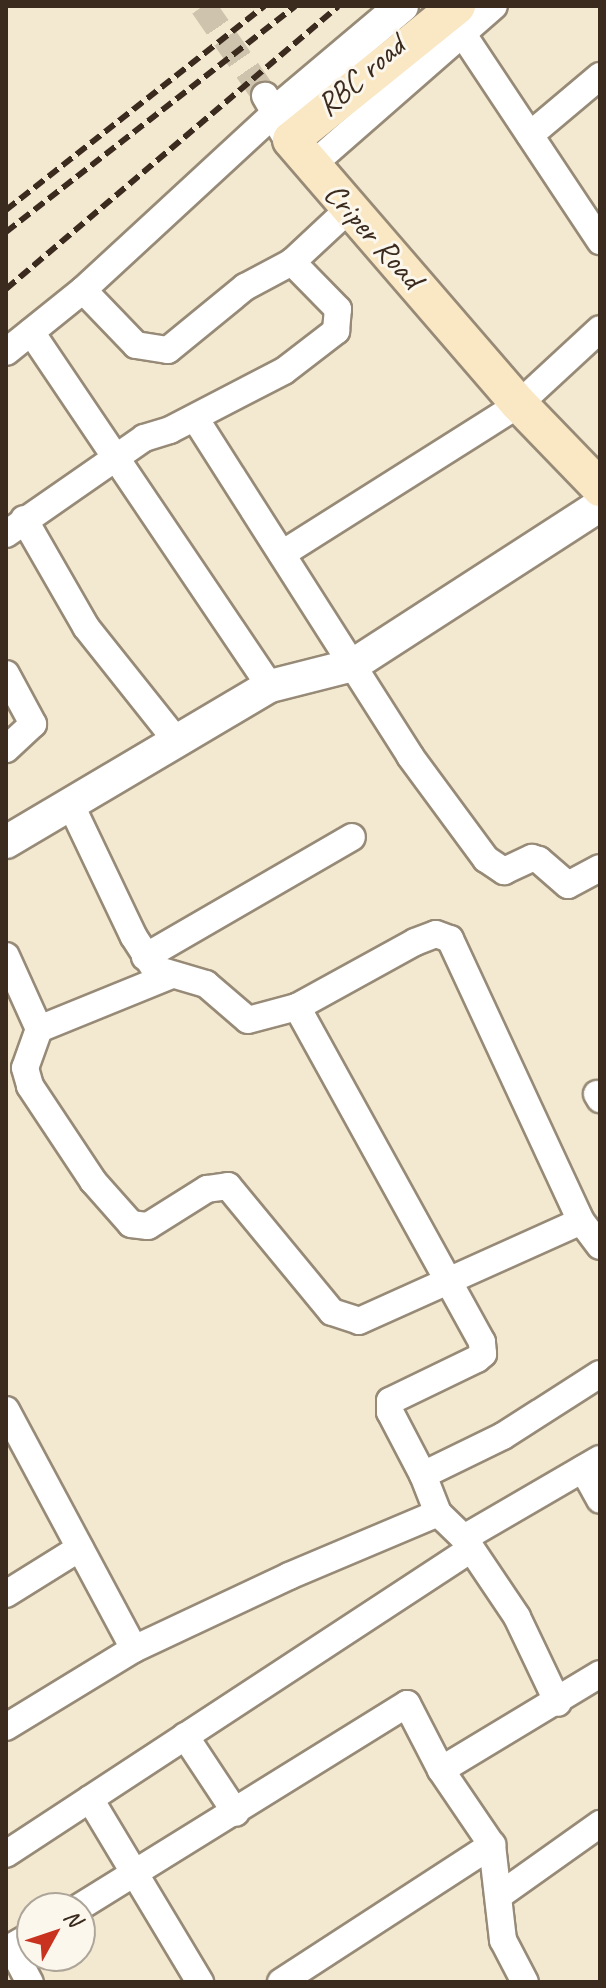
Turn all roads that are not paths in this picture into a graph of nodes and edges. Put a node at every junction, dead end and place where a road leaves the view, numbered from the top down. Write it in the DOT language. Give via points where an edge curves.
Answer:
graph roads {
  1 [pos="402,6"];
  2 [pos="494,6"];
  3 [pos="459,19"];
  4 [pos="600,76"];
  5 [pos="286,129"];
  6 [pos="530,135"];
  7 [pos="350,208"];
  8 [pos="600,241"];
  9 [pos="292,262"];
  10 [pos="83,290"];
  11 [pos="600,329"];
  12 [pos="31,332"];
  13 [pos="6,352"];
  14 [pos="519,404"];
  15 [pos="195,418"];
  16 [pos="113,459"];
  17 [pos="600,488"];
  18 [pos="600,505"];
  19 [pos="15,526"];
  20 [pos="282,554"];
  21 [pos="353,665"];
  22 [pos="6,674"];
  23 [pos="270,686"];
  24 [pos="176,740"];
  25 [pos="6,749"];
  26 [pos="70,803"];
  27 [pos="352,837"];
  28 [pos="6,842"];
  29 [pos="600,868"];
  30 [pos="145,957"];
  31 [pos="7,963"];
  32 [pos="172,975"];
  33 [pos="297,1007"];
  34 [pos="39,1029"];
  35 [pos="581,1221"];
  36 [pos="600,1246"];
  37 [pos="448,1282"];
  38 [pos="600,1374"];
  39 [pos="6,1410"];
  40 [pos="17,1459"];
  41 [pos="592,1464"];
  42 [pos="423,1475"];
  43 [pos="600,1500"];
  44 [pos="438,1513"];
  45 [pos="467,1544"];
  46 [pos="80,1548"];
  47 [pos="6,1594"];
  48 [pos="134,1649"];
  49 [pos="600,1674"];
  50 [pos="558,1703"];
  51 [pos="6,1727"];
  52 [pos="185,1736"];
  53 [pos="441,1770"];
  54 [pos="90,1799"];
  55 [pos="236,1813"];
  56 [pos="600,1824"];
  57 [pos="492,1845"];
  58 [pos="6,1854"];
  59 [pos="132,1875"];
  60 [pos="500,1895"];
  61 [pos="96,1897"];
  62 [pos="200,1982"];
  63 [pos="281,1982"];
  64 [pos="525,1982"];
  1 -- 5 [label="street"];
  2 -- 3 [label="street"];
  3 -- 5 [label="main road"];
  3 -- 6 [label="street"];
  4 -- 6 [label="street"];
  5 -- 7 [label="main road, Criper Road"];
  5 -- 10 [label="street"];
  6 -- 8 [label="street"];
  7 -- 9 [label="street"];
  7 -- 14 [label="main road, Criper Road"];
  9 -- 10 [label="street" via="245,287 168,350 136,345"];
  9 -- 15 [label="street" via="338,309 336,331 284,371"];
  10 -- 12 [label="street"];
  11 -- 14 [label="street"];
  12 -- 13 [label="street"];
  12 -- 16 [label="street"];
  14 -- 17 [label="main road, Criper Road"];
  14 -- 20 [label="street"];
  15 -- 16 [label="street" via="144,438"];
  15 -- 20 [label="street"];
  16 -- 19 [label="street"];
  16 -- 23 [label="street"];
  18 -- 21 [label="street"];
  19 -- 24 [label="street"];
  20 -- 21 [label="street"];
  21 -- 23 [label="street"];
  21 -- 29 [label="street" via="447,811 495,867 504,871 532,858 568,885"];
  22 -- 25 [label="street" via="33,724"];
  23 -- 24 [label="street"];
  24 -- 26 [label="street"];
  26 -- 28 [label="street"];
  26 -- 30 [label="street"];
  27 -- 30 [label="street"];
  30 -- 32 [label="street" via="155,969"];
  31 -- 34 [label="street"];
  32 -- 33 [label="street" via="206,984 248,1020"];
  32 -- 34 [label="street"];
  33 -- 35 [label="street" via="415,942 436,934 450,939"];
  33 -- 37 [label="street"];
  34 -- 37 [label="street" via="25,1068 30,1086 93,1181 131,1224 148,1226 207,1189 228,1186 315,1294 345,1320 381,1313"];
  35 -- 36 [label="street"];
  35 -- 37 [label="street"];
  37 -- 42 [label="street" via="484,1350 477,1359 390,1401 390,1412"];
  38 -- 42 [label="street" via="503,1436"];
  39 -- 40 [label="street"];
  40 -- 46 [label="street"];
  41 -- 43 [label="street"];
  41 -- 45 [label="street"];
  42 -- 44 [label="street"];
  44 -- 45 [label="street"];
  44 -- 48 [label="street"];
  45 -- 50 [label="street" via="517,1617"];
  45 -- 52 [label="street"];
  46 -- 47 [label="street"];
  46 -- 48 [label="street"];
  48 -- 51 [label="street"];
  49 -- 50 [label="street"];
  50 -- 53 [label="street"];
  52 -- 54 [label="street"];
  52 -- 55 [label="street"];
  53 -- 55 [label="street" via="407,1704"];
  53 -- 57 [label="street"];
  54 -- 58 [label="street"];
  54 -- 59 [label="street"];
  55 -- 59 [label="street"];
  56 -- 60 [label="street"];
  57 -- 60 [label="street"];
  57 -- 63 [label="street"];
  59 -- 61 [label="street"];
  59 -- 62 [label="street"];
  60 -- 64 [label="street" via="503,1940"];
}
